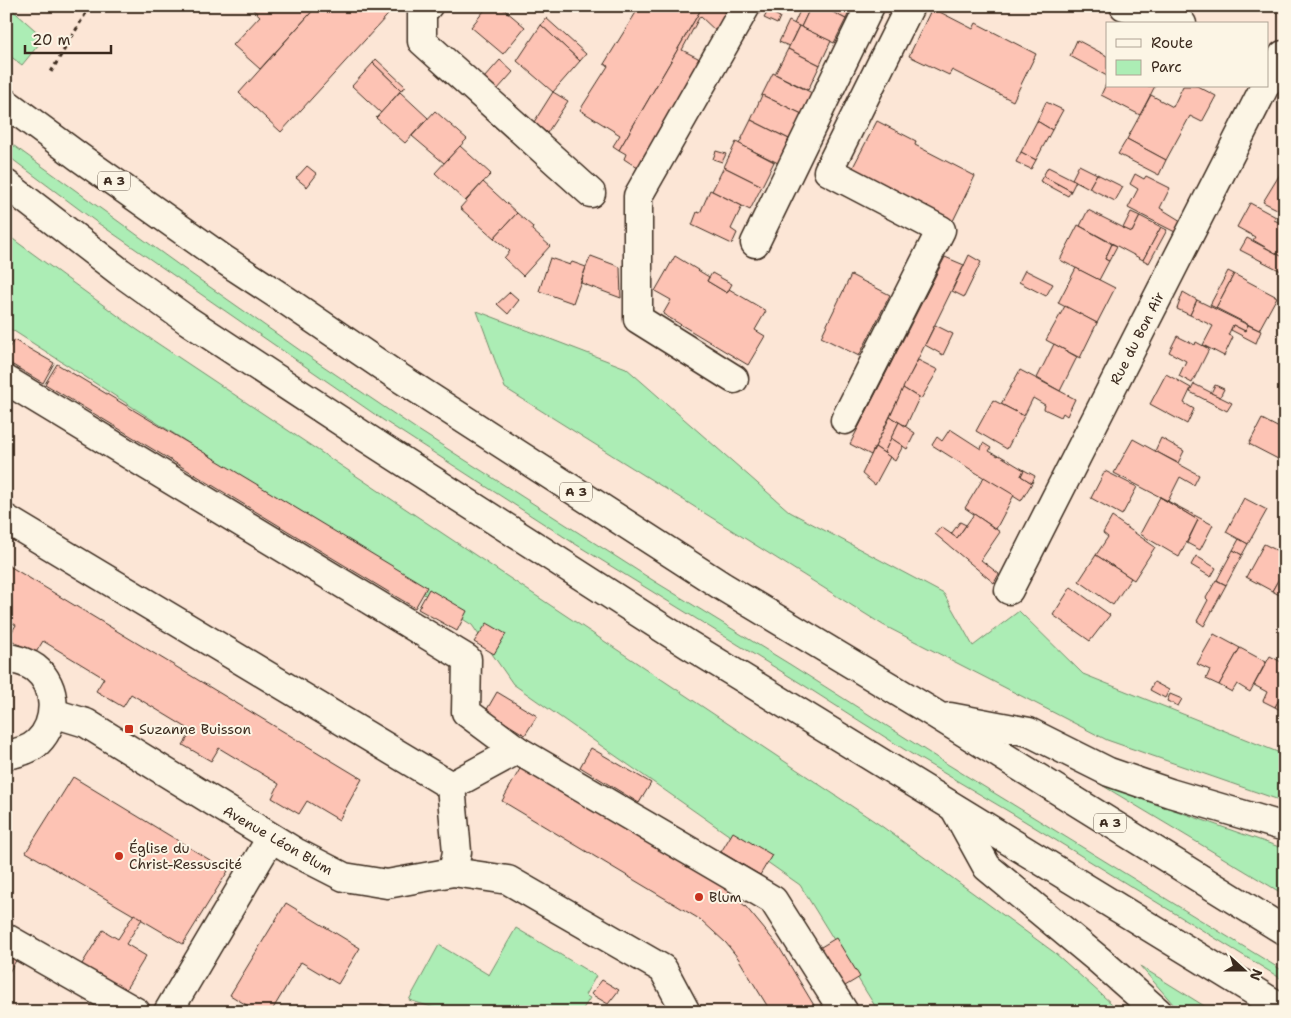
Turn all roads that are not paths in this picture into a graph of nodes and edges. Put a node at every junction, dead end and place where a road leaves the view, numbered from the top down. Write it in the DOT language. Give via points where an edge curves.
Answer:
graph roads {
  1 [pos="428,6"];
  2 [pos="746,6"];
  3 [pos="870,6"];
  4 [pos="910,6"];
  5 [pos="1124,6"];
  6 [pos="1176,22"];
  7 [pos="1278,53"];
  8 [pos="1268,80"];
  9 [pos="1264,88"];
  10 [pos="6,102"];
  11 [pos="6,184"];
  12 [pos="591,193"];
  13 [pos="755,243"];
  14 [pos="734,378"];
  15 [pos="6,380"];
  16 [pos="845,420"];
  17 [pos="6,519"];
  18 [pos="1010,590"];
  19 [pos="6,657"];
  20 [pos="53,713"];
  21 [pos="935,714"];
  22 [pos="517,750"];
  23 [pos="6,755"];
  24 [pos="451,786"];
  25 [pos="954,807"];
  26 [pos="1285,827"];
  27 [pos="271,838"];
  28 [pos="453,872"];
  29 [pos="1285,931"];
  30 [pos="6,938"];
  31 [pos="1285,1010"];
  32 [pos="136,1012"];
  33 [pos="168,1012"];
  34 [pos="686,1012"];
  35 [pos="844,1012"];
  36 [pos="1158,1012"];
  1 -- 12 [label="main road" via="422,13 422,41"];
  2 -- 14 [label="main road" via="638,196 638,319"];
  3 -- 13 [label="main road"];
  4 -- 16 [label="main road" via="828,171 941,230"];
  5 -- 6 [label="main road"];
  7 -- 8 [label="main road, Rue du Bon Air"];
  9 -- 18 [label="main road, Rue du Bon Air"];
  10 -- 21 [label="main road, A 3" via="223,259 397,376 722,586"];
  11 -- 25 [label="main road" via="195,325 680,640"];
  15 -- 22 [label="main road" via="467,659 466,712"];
  17 -- 24 [label="main road"];
  19 -- 20 [label="main road" via="36,669 47,681"];
  20 -- 23 [label="main road" via="48,729 38,742 23,752"];
  20 -- 27 [label="main road, Avenue Léon Blum" via="86,723"];
  21 -- 26 [label="main road" via="1029,732 1109,772"];
  21 -- 29 [label="main road, A 3"];
  22 -- 24 [label="main road"];
  22 -- 35 [label="main road" via="773,900"];
  24 -- 28 [label="main road" via="456,852"];
  25 -- 31 [label="main road"];
  25 -- 36 [label="main road" via="987,867"];
  27 -- 28 [label="main road, Avenue Léon Blum" via="344,877 387,884"];
  27 -- 33 [label="main road"];
  28 -- 34 [label="main road, Avenue Léon Blum" via="508,880 663,969"];
  30 -- 32 [label="main road"];
}
